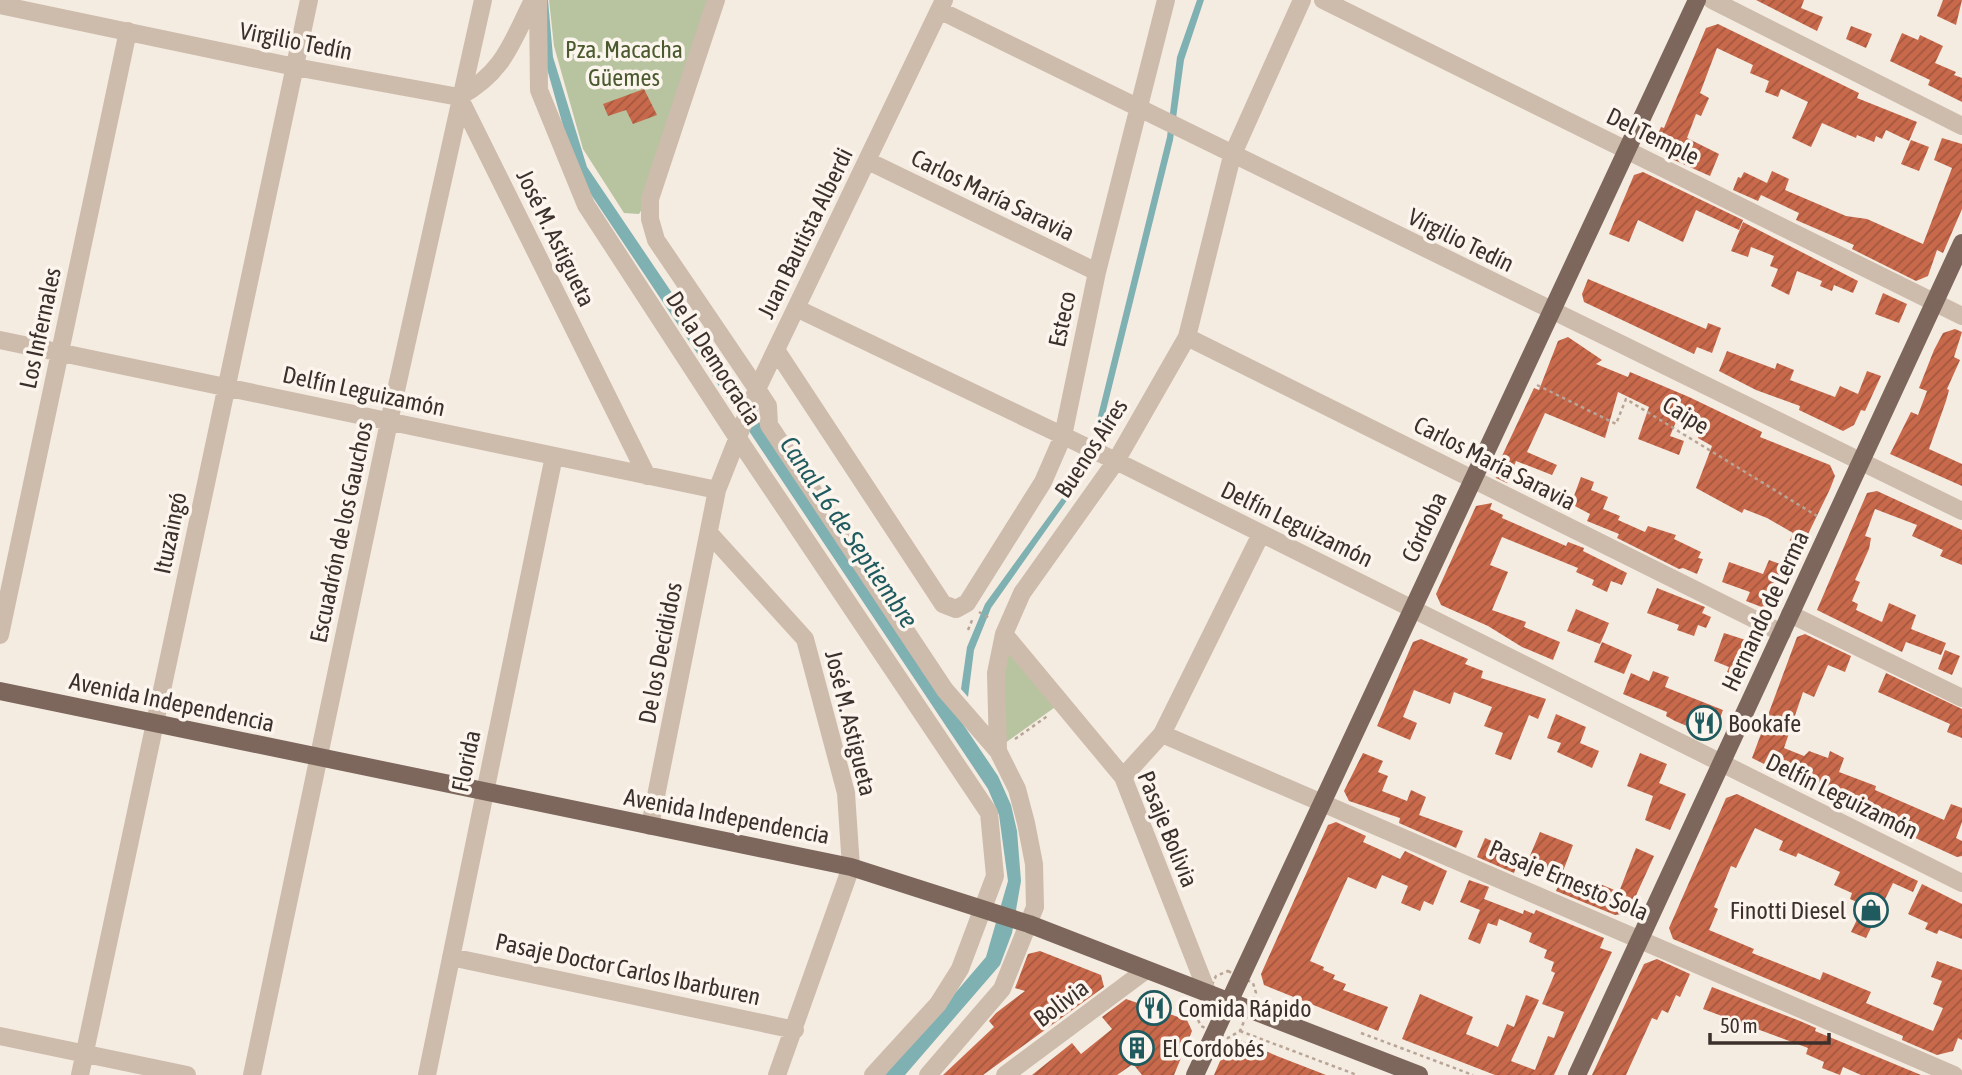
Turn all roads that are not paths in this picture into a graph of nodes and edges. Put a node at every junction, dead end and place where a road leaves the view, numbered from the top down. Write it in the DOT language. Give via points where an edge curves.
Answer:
graph roads {
  1 [pos="309,0"];
  2 [pos="483,0"];
  3 [pos="535,0"];
  4 [pos="716,0"];
  5 [pos="1166,0"];
  6 [pos="1302,0"];
  7 [pos="1323,0"];
  8 [pos="1698,0"];
  9 [pos="1712,0"];
  10 [pos="0,5"];
  11 [pos="942,5"];
  12 [pos="128,31"];
  13 [pos="295,67"];
  14 [pos="459,97"];
  15 [pos="1148,113"];
  16 [pos="1962,126"];
  17 [pos="1627,150"];
  18 [pos="1232,156"];
  19 [pos="867,162"];
  20 [pos="1962,243"];
  21 [pos="1097,272"];
  22 [pos="1934,302"];
  23 [pos="796,309"];
  24 [pos="1551,312"];
  25 [pos="1962,316"];
  26 [pos="1187,337"];
  27 [pos="0,340"];
  28 [pos="776,350"];
  29 [pos="60,353"];
  30 [pos="225,387"];
  31 [pos="757,389"];
  32 [pos="389,422"];
  33 [pos="1062,436"];
  34 [pos="737,437"];
  35 [pos="554,456"];
  36 [pos="1116,461"];
  37 [pos="1860,462"];
  38 [pos="647,476"];
  39 [pos="1473,479"];
  40 [pos="717,491"];
  41 [pos="1962,511"];
  42 [pos="709,533"];
  43 [pos="1261,534"];
  44 [pos="1413,608"];
  45 [pos="1790,614"];
  46 [pos="998,627"];
  47 [pos="1782,633"];
  48 [pos="0,635"];
  49 [pos="0,691"];
  50 [pos="1962,698"];
  51 [pos="156,724"];
  52 [pos="1162,734"];
  53 [pos="998,751"];
  54 [pos="320,758"];
  55 [pos="1722,764"];
  56 [pos="1123,777"];
  57 [pos="485,791"];
  58 [pos="1323,802"];
  59 [pos="650,826"];
  60 [pos="851,867"];
  61 [pos="1962,883"];
  62 [pos="984,909"];
  63 [pos="1029,924"];
  64 [pos="1640,938"];
  65 [pos="451,957"];
  66 [pos="1146,970"];
  67 [pos="1208,994"];
  68 [pos="1229,1003"];
  69 [pos="794,1030"];
  70 [pos="0,1036"];
  71 [pos="84,1054"];
  72 [pos="1962,1068"];
  73 [pos="80,1075"];
  74 [pos="187,1075"];
  75 [pos="253,1075"];
  76 [pos="427,1075"];
  77 [pos="777,1075"];
  78 [pos="873,1075"];
  79 [pos="928,1075"];
  80 [pos="1005,1075"];
  81 [pos="1195,1075"];
  82 [pos="1419,1075"];
  83 [pos="1577,1075"];
  84 [pos="1956,1075"];
  1 -- 13 [label="street, Ituzaingó"];
  2 -- 14 [label="street, Escuadrón de los Gauchos"];
  3 -- 14 [label="street" via="501,64 483,84"];
  3 -- 34 [label="street, De la Democracia" via="539,90 586,205"];
  4 -- 31 [label="street, De la Democracia" via="650,199 650,219 656,240"];
  5 -- 15 [label="street, Esteco"];
  6 -- 18 [label="street, Buenos Aires"];
  7 -- 17 [label="street, Del Temple"];
  8 -- 17 [label="main road, Córdoba"];
  9 -- 16 [label="street"];
  10 -- 12 [label="street, Virgilio Tedín"];
  11 -- 15 [label="street, Virgilio Tedín"];
  11 -- 19 [label="street, Juan Bautista Alberdi"];
  12 -- 13 [label="street, Virgilio Tedín"];
  12 -- 29 [label="street, Los Infernales"];
  13 -- 14 [label="street, Virgilio Tedín"];
  13 -- 30 [label="street, Ituzaingó"];
  14 -- 32 [label="street, Escuadrón de los Gauchos"];
  14 -- 38 [label="street, José M. Astigueta"];
  15 -- 18 [label="street, Virgilio Tedín"];
  15 -- 21 [label="street, Esteco"];
  17 -- 22 [label="street, Del Temple"];
  17 -- 24 [label="main road, Córdoba"];
  18 -- 24 [label="street, Virgilio Tedín"];
  18 -- 26 [label="street, Buenos Aires"];
  19 -- 21 [label="street, Carlos María Saravia"];
  19 -- 23 [label="street, Juan Bautista Alberdi"];
  20 -- 22 [label="main road, Hernando de Lerma"];
  21 -- 33 [label="street, Esteco"];
  22 -- 25 [label="street, Del Temple"];
  22 -- 37 [label="main road, Hernando de Lerma"];
  23 -- 28 [label="street, Juan Bautista Alberdi"];
  23 -- 33 [label="street, Delfín Leguizamón"];
  24 -- 37 [label="street, Virgilio Tedín"];
  24 -- 39 [label="main road, Córdoba"];
  26 -- 36 [label="street, Buenos Aires"];
  26 -- 39 [label="street, Carlos María Saravia"];
  27 -- 29 [label="street, Delfín Leguizamón"];
  28 -- 31 [label="street, Juan Bautista Alberdi"];
  28 -- 33 [label="street, Esteco" via="943,604 956,609 967,603 1043,482"];
  29 -- 30 [label="street, Delfín Leguizamón"];
  29 -- 48 [label="street, Los Infernales"];
  30 -- 32 [label="street, Delfín Leguizamón"];
  30 -- 51 [label="street, Ituzaingó"];
  31 -- 34 [label="street, Juan Bautista Alberdi"];
  31 -- 53 [label="street, De la Democracia" via="768,406 769,425 945,690"];
  32 -- 35 [label="street, Delfín Leguizamón"];
  32 -- 54 [label="street, Escuadrón de los Gauchos"];
  33 -- 36 [label="street, Delfín Leguizamón"];
  34 -- 40 [label="street, Juan Bautista Alberdi"];
  34 -- 62 [label="street, De la Democracia" via="989,813 995,876"];
  35 -- 38 [label="street, Delfín Leguizamón"];
  35 -- 57 [label="street, Florida"];
  36 -- 43 [label="street, Delfín Leguizamón"];
  36 -- 46 [label="street, Buenos Aires"];
  37 -- 41 [label="street, Virgilio Tedín"];
  37 -- 45 [label="main road, Hernando de Lerma"];
  38 -- 40 [label="street, Delfín Leguizamón"];
  39 -- 44 [label="main road, Córdoba"];
  39 -- 47 [label="street, Carlos María Saravia"];
  40 -- 42 [label="street, De los Decididos"];
  42 -- 59 [label="street, De los Decididos"];
  42 -- 60 [label="street, José M. Astigueta" via="805,639 846,793"];
  43 -- 44 [label="street, Delfín Leguizamón"];
  43 -- 52 [label="street"];
  44 -- 55 [label="street, Delfín Leguizamón"];
  44 -- 58 [label="main road, Córdoba"];
  45 -- 47 [label="main road, Hernando de Lerma"];
  45 -- 50 [label="street"];
  46 -- 53 [label="street, Buenos Aires"];
  46 -- 56 [label="street, Pasaje Bolivia"];
  47 -- 55 [label="main road, Hernando de Lerma"];
  49 -- 51 [label="main road, Avenida Independencia"];
  51 -- 54 [label="main road, Avenida Independencia"];
  51 -- 71 [label="street, Ituzaingó"];
  52 -- 56 [label="street"];
  52 -- 58 [label="street, Pasaje Ernesto Sola"];
  53 -- 63 [label="street, Buenos Aires" via="1017,789 1034,864 1035,907"];
  54 -- 57 [label="main road, Avenida Independencia"];
  54 -- 75 [label="street, Escuadrón de los Gauchos"];
  55 -- 61 [label="street, Delfín Leguizamón"];
  55 -- 64 [label="main road, Hernando de Lerma"];
  56 -- 67 [label="street, Pasaje Bolivia"];
  57 -- 59 [label="main road, Avenida Independencia"];
  57 -- 65 [label="street, Florida"];
  58 -- 64 [label="street, Pasaje Ernesto Sola"];
  58 -- 68 [label="main road, Córdoba"];
  59 -- 60 [label="main road, Avenida Independencia"];
  60 -- 62 [label="main road, Avenida Independencia"];
  60 -- 69 [label="street, José M. Astigueta"];
  62 -- 63 [label="main road, Avenida Independencia"];
  62 -- 78 [label="street, De la Democracia" via="960,970 938,1004"];
  63 -- 66 [label="main road, Avenida Independencia"];
  63 -- 79 [label="street, Buenos Aires" via="1002,989"];
  64 -- 83 [label="main road, Hernando de Lerma"];
  64 -- 84 [label="street, Pasaje Ernesto Sola"];
  65 -- 69 [label="street, Pasaje Doctor Carlos Ibarburen"];
  65 -- 76 [label="street, Florida"];
  66 -- 67 [label="main road, Avenida Independencia"];
  66 -- 80 [label="street, Bolivia"];
  67 -- 68 [label="main road, Avenida Independencia"];
  68 -- 81 [label="main road, Córdoba"];
  68 -- 82 [label="main road, Avenida Independencia"];
  69 -- 77 [label="street, José M. Astigueta"];
  70 -- 71 [label="street"];
  71 -- 73 [label="street, Ituzaingó"];
  71 -- 74 [label="street"];
  72 -- 84 [label="street"];
}
